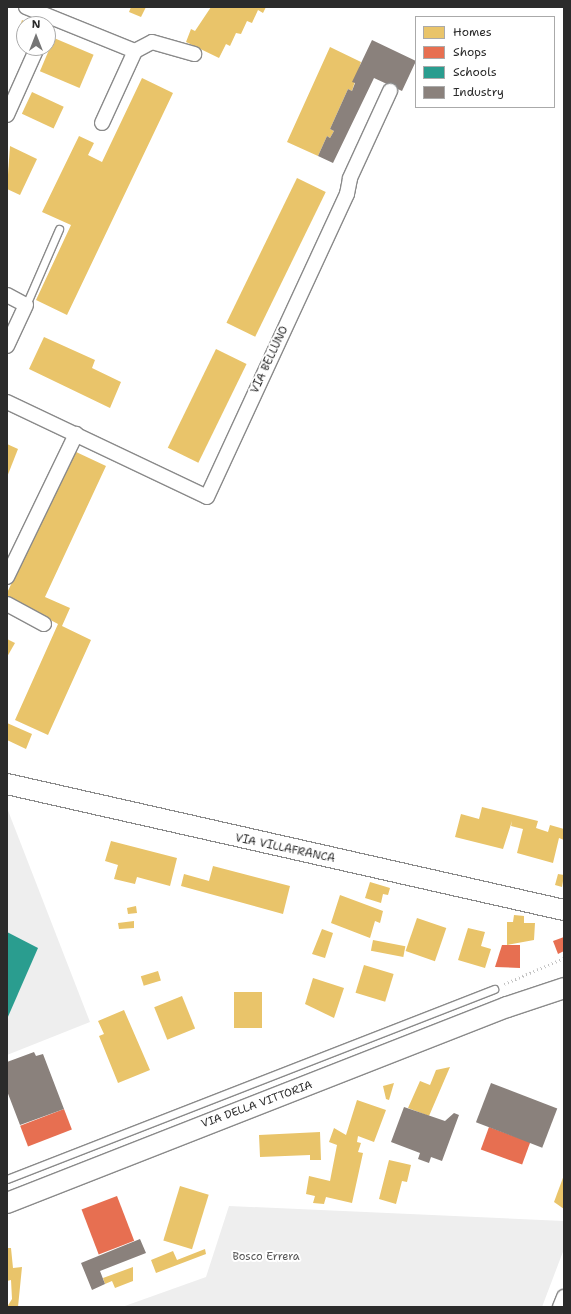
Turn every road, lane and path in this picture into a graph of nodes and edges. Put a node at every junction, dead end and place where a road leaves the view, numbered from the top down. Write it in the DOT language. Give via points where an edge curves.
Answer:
graph roads {
  1 [pos="26,7"];
  2 [pos="42,16"];
  3 [pos="56,23"];
  4 [pos="135,51"];
  5 [pos="194,54"];
  6 [pos="33,56"];
  7 [pos="390,91"];
  8 [pos="7,116"];
  9 [pos="102,123"];
  10 [pos="59,229"];
  11 [pos="7,295"];
  12 [pos="26,304"];
  13 [pos="7,346"];
  14 [pos="7,402"];
  15 [pos="76,434"];
  16 [pos="7,578"];
  17 [pos="7,604"];
  18 [pos="44,624"];
  19 [pos="7,784"];
  20 [pos="564,910"];
  21 [pos="564,975"];
  22 [pos="564,988"];
  23 [pos="494,989"];
  24 [pos="507,1007"];
  25 [pos="7,1179"];
  26 [pos="7,1203"];
  27 [pos="564,1297"];
  28 [pos="560,1307"];
  1 -- 2 [label="street"];
  3 -- 4 [label="street"];
  4 -- 5 [label="street" via="152,42"];
  4 -- 9 [label="street"];
  6 -- 8 [label="street"];
  7 -- 15 [label="street, VIA BELLUNO" via="350,178 347,194 208,497"];
  10 -- 12 [label="lane"];
  11 -- 12 [label="street"];
  12 -- 13 [label="street"];
  14 -- 15 [label="street, VIA BELLUNO"];
  15 -- 16 [label="street"];
  17 -- 18 [label="street"];
  19 -- 20 [label="main road, VIA VILLAFRANCA"];
  21 -- 24 [label="main road, VIA DELLA VITTORIA"];
  22 -- 24 [label="main road, VIA DELLA VITTORIA"];
  23 -- 25 [label="lane"];
  24 -- 26 [label="main road, VIA DELLA VITTORIA"];
  27 -- 28 [label="street"];
}
